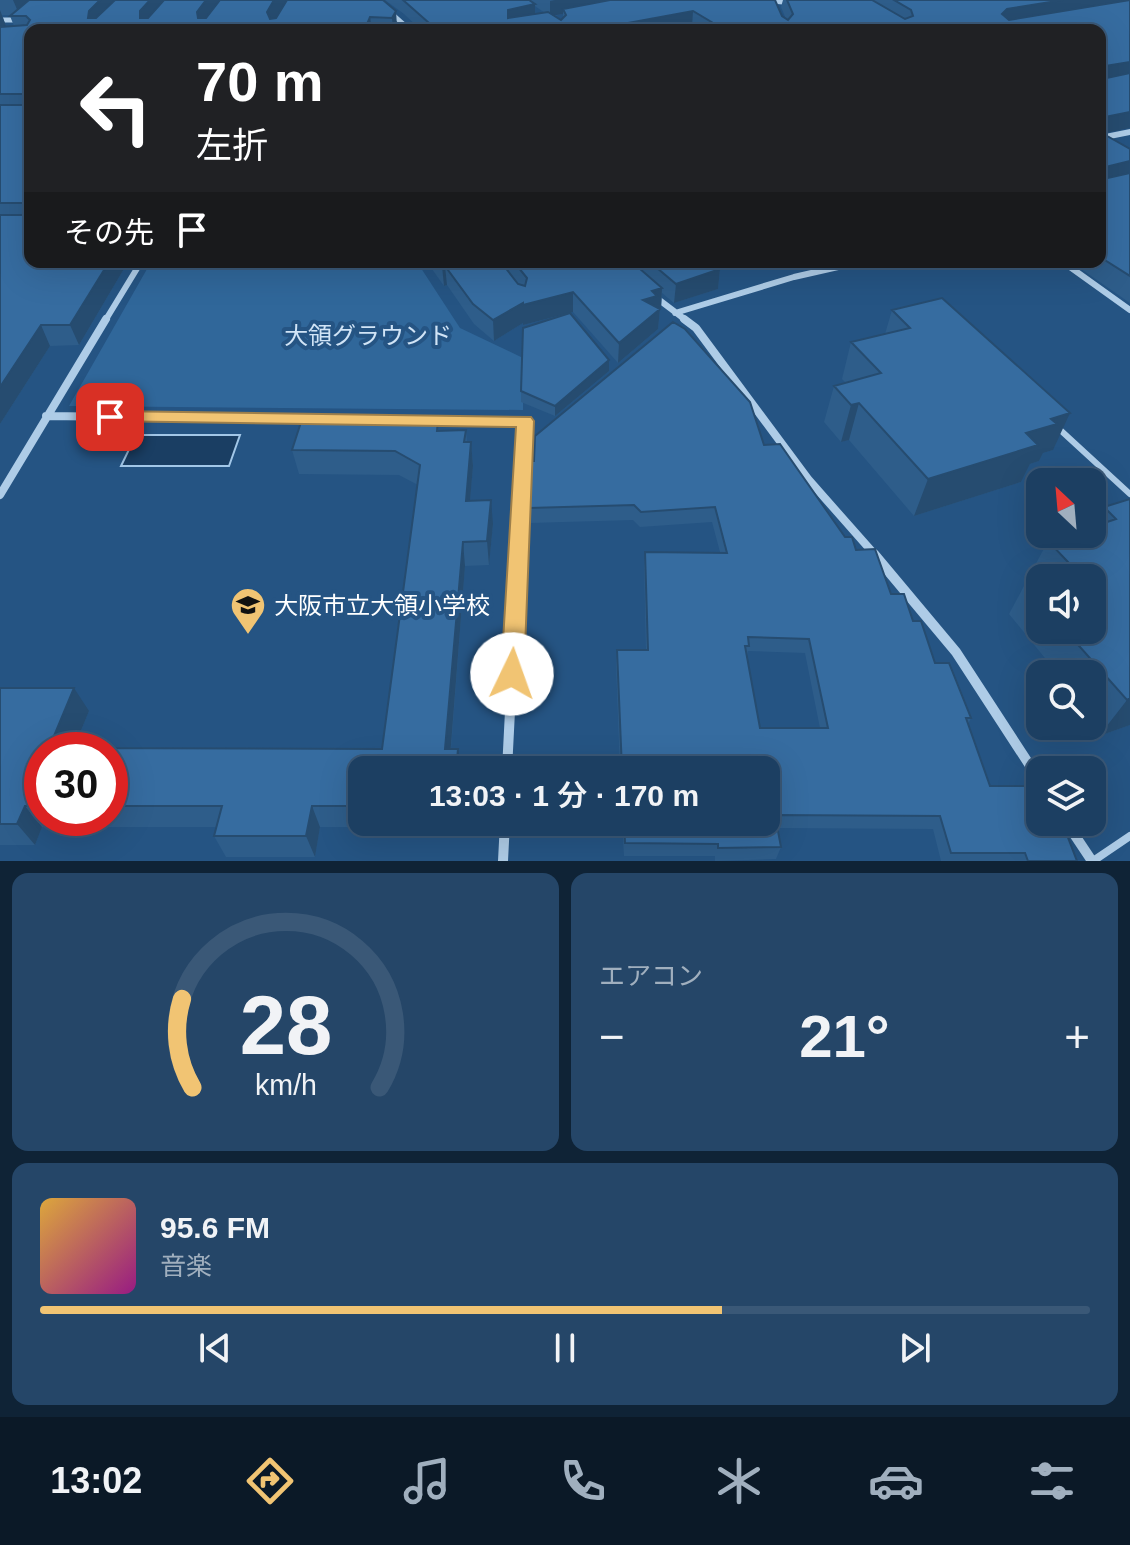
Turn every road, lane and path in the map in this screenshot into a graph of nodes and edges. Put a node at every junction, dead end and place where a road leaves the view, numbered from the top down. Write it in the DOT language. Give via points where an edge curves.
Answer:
graph roads {
  1 [pos="376,0"];
  2 [pos="762,0"];
  3 [pos="772,0"];
  4 [pos="800,3"];
  5 [pos="779,15"];
  6 [pos="0,20"];
  7 [pos="403,24"];
  8 [pos="11,29"];
  9 [pos="1130,132"];
  10 [pos="1106,137"];
  11 [pos="137,268"];
  12 [pos="834,268"];
  13 [pos="1071,268"];
  14 [pos="651,293"];
  15 [pos="1130,310"];
  16 [pos="678,316"];
  17 [pos="671,328"];
  18 [pos="46,416"];
  19 [pos="318,419"];
  20 [pos="413,420"];
  21 [pos="1052,422"];
  22 [pos="536,442"];
  23 [pos="524,452"];
  24 [pos="1130,494"];
  25 [pos="0,495"];
  26 [pos="508,756"];
  27 [pos="1026,760"];
  28 [pos="504,836"];
  29 [pos="1075,836"];
  30 [pos="1130,836"];
  31 [pos="503,861"];
  32 [pos="1092,861"];
  1 -- 7 [label="street"];
  2 -- 3 [label="street"];
  3 -- 4 [label="street"];
  3 -- 5 [label="street"];
  6 -- 8 [label="street" via="21,20"];
  9 -- 10 [label="street"];
  11 -- 18 [label="street"];
  12 -- 16 [label="street"];
  13 -- 15 [label="street"];
  14 -- 16 [label="street"];
  16 -- 17 [label="street"];
  16 -- 27 [label="street" via="696,328 808,479 929,617"];
  18 -- 19 [label="street"];
  18 -- 25 [label="street"];
  20 -- 23 [label="street" via="525,421"];
  21 -- 24 [label="lane"];
  22 -- 23 [label="street"];
  23 -- 26 [label="street"];
  28 -- 31 [label="street"];
  29 -- 32 [label="street"];
  30 -- 32 [label="lane"];
}
